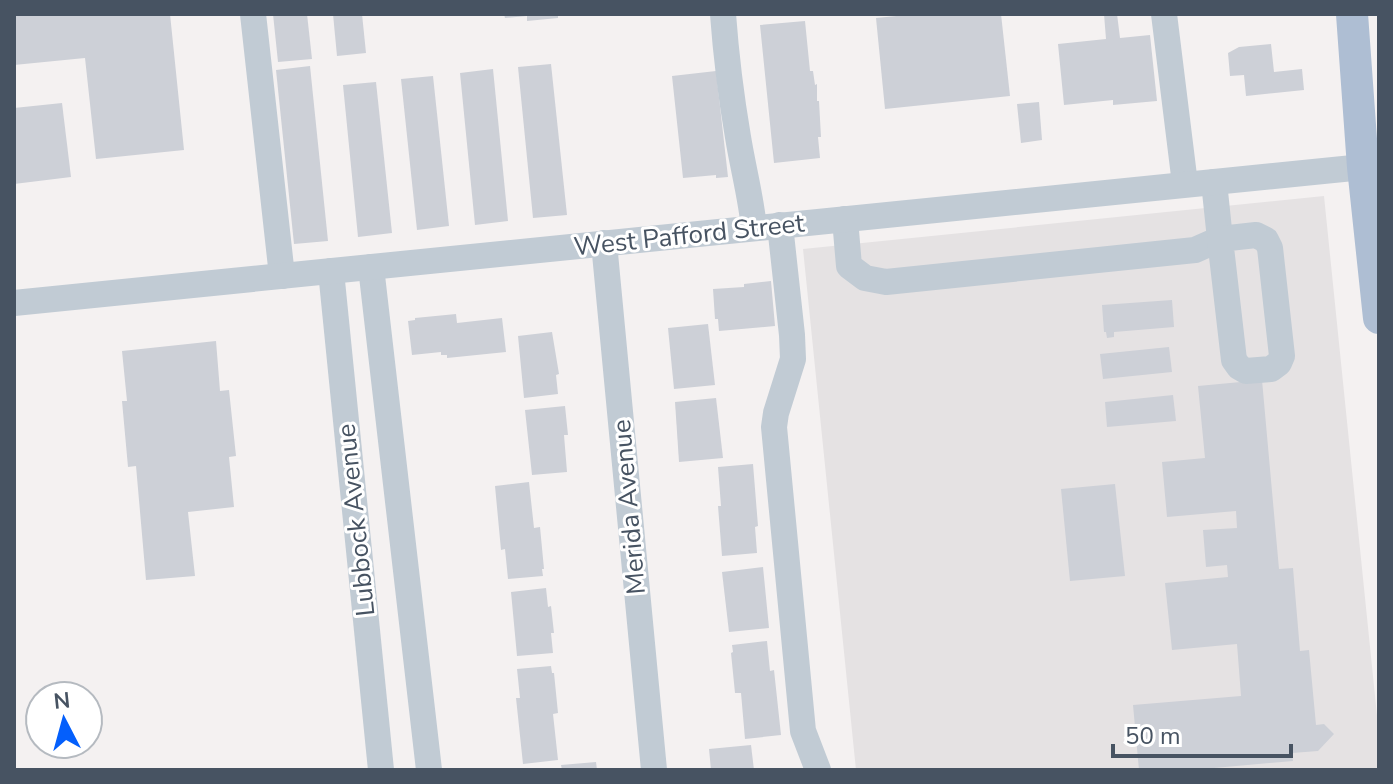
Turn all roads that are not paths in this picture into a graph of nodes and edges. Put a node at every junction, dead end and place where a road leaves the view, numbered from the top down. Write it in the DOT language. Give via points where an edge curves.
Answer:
graph roads {
  1 [pos="253,14"];
  2 [pos="723,14"];
  3 [pos="1164,14"];
  4 [pos="1352,14"];
  5 [pos="1363,167"];
  6 [pos="1214,182"];
  7 [pos="1185,184"];
  8 [pos="845,219"];
  9 [pos="767,227"];
  10 [pos="1220,239"];
  11 [pos="604,243"];
  12 [pos="371,267"];
  13 [pos="331,271"];
  14 [pos="282,276"];
  15 [pos="14,303"];
  16 [pos="1379,318"];
  17 [pos="381,770"];
  18 [pos="429,770"];
  19 [pos="654,770"];
  20 [pos="818,770"];
  1 -- 14 [label="street"];
  2 -- 9 [label="street" via="739,141 750,194"];
  3 -- 7 [label="street"];
  4 -- 5 [label="main road"];
  5 -- 6 [label="street, West Pafford Street"];
  5 -- 16 [label="main road"];
  6 -- 7 [label="street, West Pafford Street"];
  6 -- 10 [label="street"];
  7 -- 8 [label="street, West Pafford Street"];
  8 -- 9 [label="street, West Pafford Street"];
  8 -- 10 [label="street" via="849,266 865,278 886,282 1195,250"];
  9 -- 11 [label="street, West Pafford Street"];
  9 -- 20 [label="street" via="792,335 793,359 774,427 803,731"];
  10 -- 10 [label="street" via="1256,235 1270,248 1282,356 1271,369 1246,371 1234,360"];
  11 -- 12 [label="street, West Pafford Street"];
  11 -- 19 [label="street, Merida Avenue"];
  12 -- 13 [label="street, West Pafford Street"];
  12 -- 18 [label="street"];
  13 -- 14 [label="street, West Pafford Street"];
  13 -- 17 [label="street, Lubbock Avenue"];
  14 -- 15 [label="street, West Pafford Street"];
}
